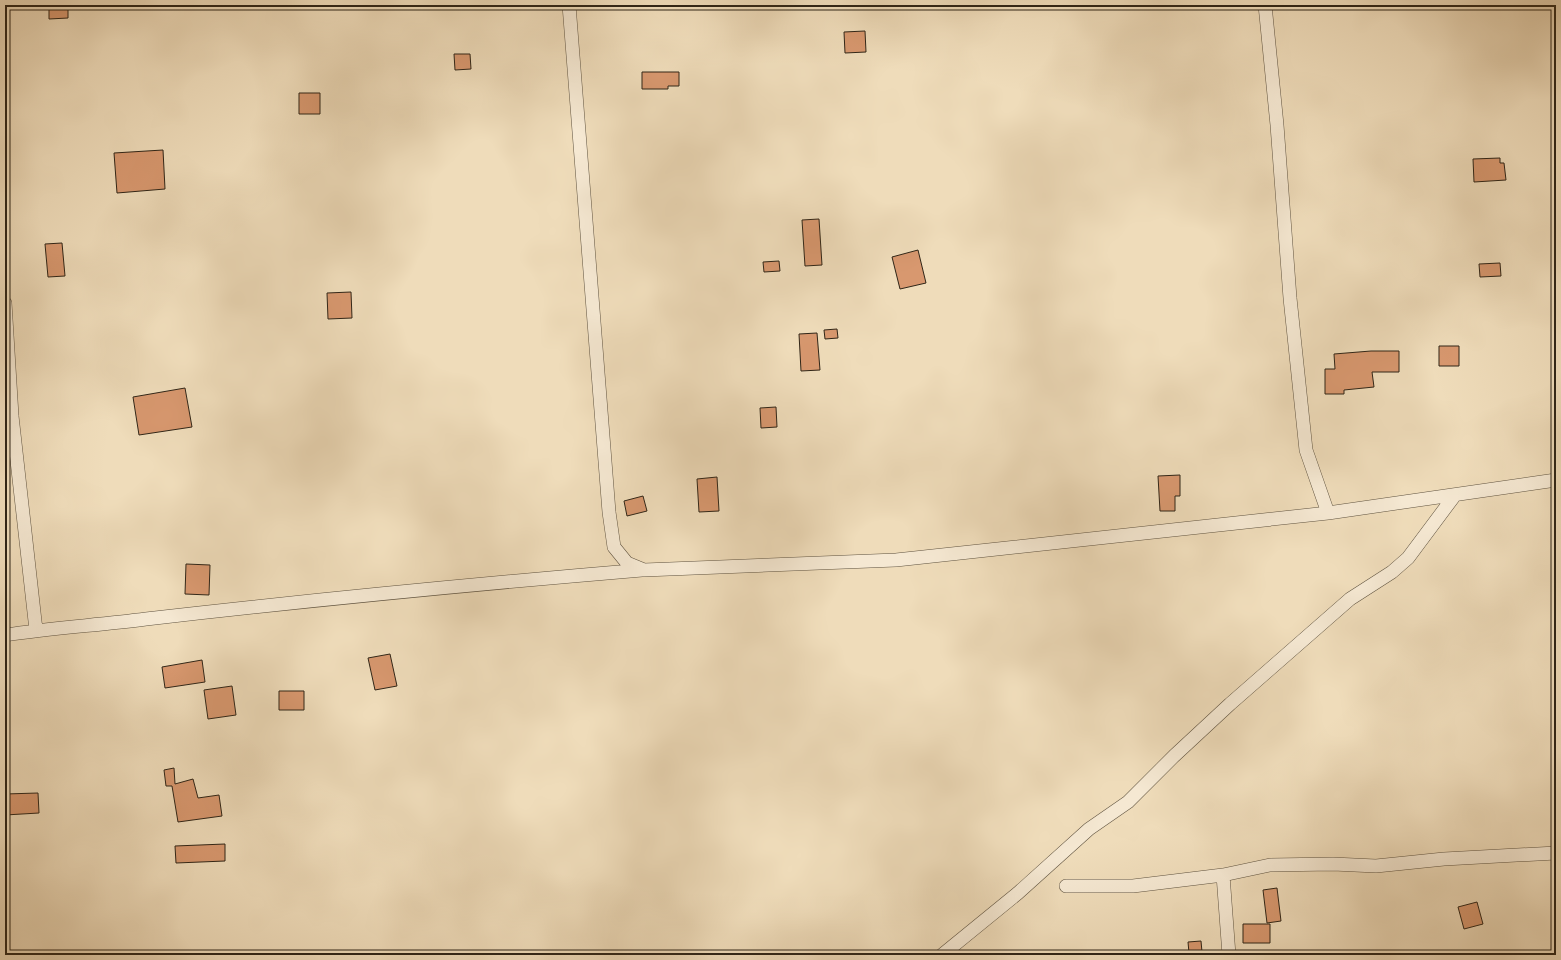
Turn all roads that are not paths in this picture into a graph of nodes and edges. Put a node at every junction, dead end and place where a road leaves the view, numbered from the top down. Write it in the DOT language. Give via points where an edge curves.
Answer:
graph roads {
  1 [pos="569,5"];
  2 [pos="1265,5"];
  3 [pos="5,303"];
  4 [pos="1556,480"];
  5 [pos="1455,495"];
  6 [pos="1328,513"];
  7 [pos="644,570"];
  8 [pos="36,630"];
  9 [pos="5,635"];
  10 [pos="1556,853"];
  11 [pos="1223,875"];
  12 [pos="1066,886"];
  13 [pos="942,955"];
  14 [pos="1229,955"];
  1 -- 7 [label="street" via="609,512 614,547 627,563"];
  2 -- 6 [label="street" via="1306,450"];
  3 -- 8 [label="street" via="12,416"];
  4 -- 5 [label="street"];
  5 -- 6 [label="street"];
  5 -- 13 [label="street" via="1408,558 1392,572 1350,599 1230,704 1128,802 1089,829 1018,893"];
  6 -- 7 [label="street" via="896,560"];
  7 -- 8 [label="street" via="443,587"];
  8 -- 9 [label="street"];
  10 -- 11 [label="street" via="1444,859 1376,866 1270,865"];
  11 -- 12 [label="street" via="1133,886"];
  11 -- 14 [label="street"];
}
